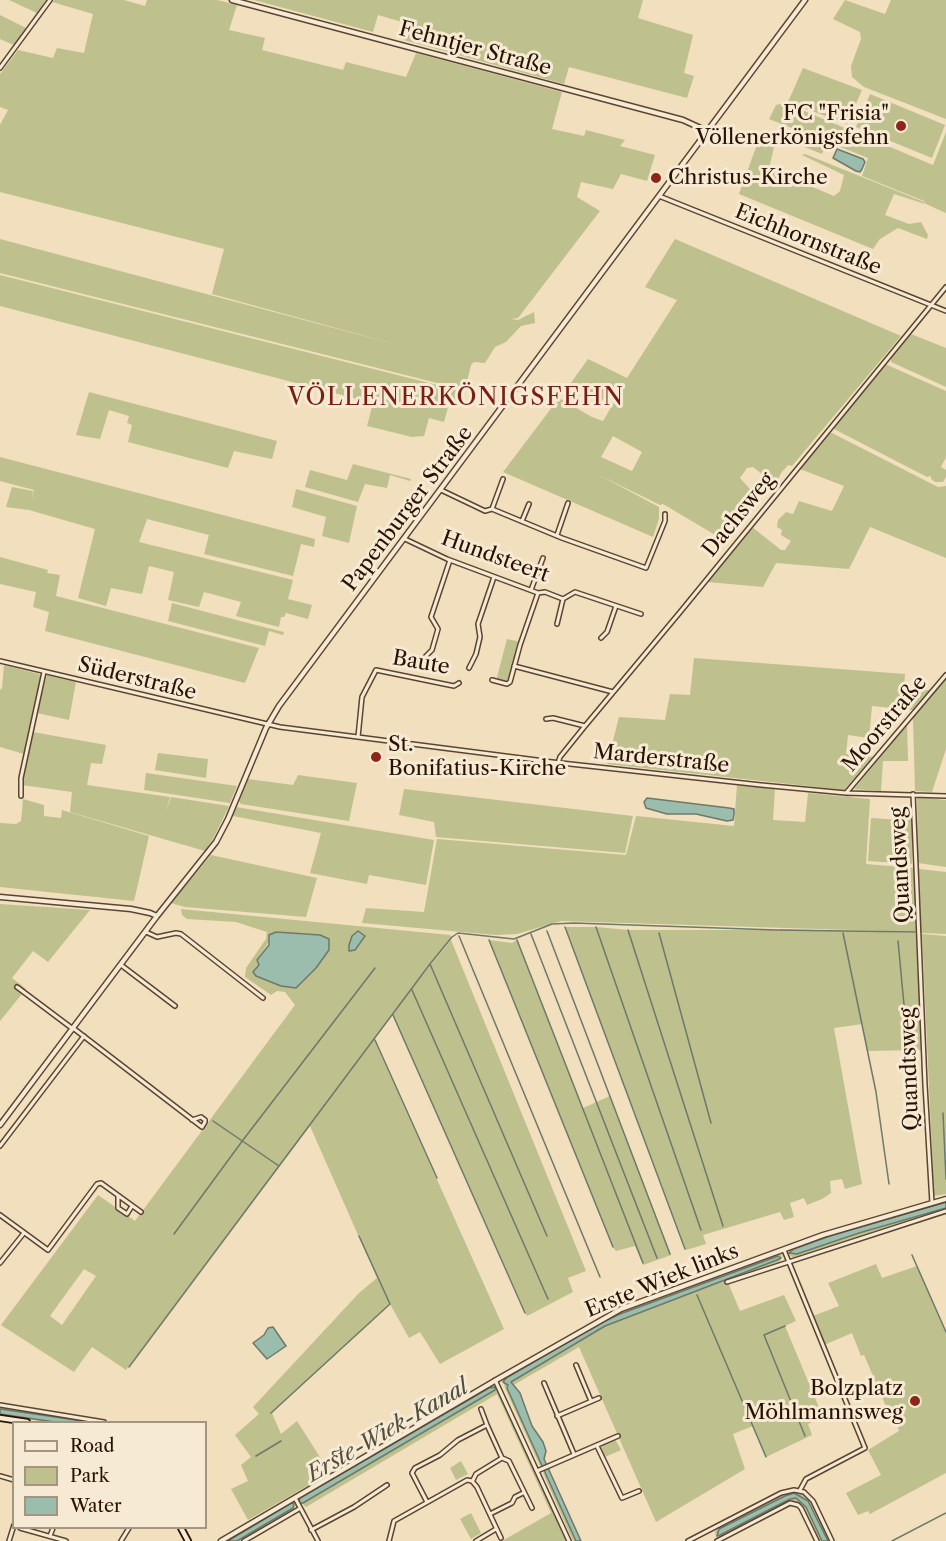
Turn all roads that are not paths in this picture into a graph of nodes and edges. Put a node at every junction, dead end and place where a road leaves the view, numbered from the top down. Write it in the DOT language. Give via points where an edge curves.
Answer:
graph roads {
  1 [pos="50,0"];
  2 [pos="232,0"];
  3 [pos="805,0"];
  4 [pos="0,68"];
  5 [pos="707,131"];
  6 [pos="660,196"];
  7 [pos="946,287"];
  8 [pos="931,305"];
  9 [pos="946,311"];
  10 [pos="503,479"];
  11 [pos="441,490"];
  12 [pos="568,503"];
  13 [pos="529,504"];
  14 [pos="492,509"];
  15 [pos="665,514"];
  16 [pos="522,521"];
  17 [pos="557,536"];
  18 [pos="405,539"];
  19 [pos="543,558"];
  20 [pos="450,560"];
  21 [pos="494,577"];
  22 [pos="531,590"];
  23 [pos="538,593"];
  24 [pos="563,599"];
  25 [pos="616,606"];
  26 [pos="641,614"];
  27 [pos="557,624"];
  28 [pos="602,638"];
  29 [pos="425,657"];
  30 [pos="0,661"];
  31 [pos="514,666"];
  32 [pos="469,668"];
  33 [pos="44,672"];
  34 [pos="946,675"];
  35 [pos="492,680"];
  36 [pos="459,683"];
  37 [pos="613,692"];
  38 [pos="546,719"];
  39 [pos="267,725"];
  40 [pos="585,726"];
  41 [pos="358,737"];
  42 [pos="558,763"];
  43 [pos="846,793"];
  44 [pos="913,794"];
  45 [pos="21,796"];
  46 [pos="946,796"];
  47 [pos="0,897"];
  48 [pos="158,916"];
  49 [pos="146,932"];
  50 [pos="920,935"];
  51 [pos="121,965"];
  52 [pos="17,987"];
  53 [pos="263,998"];
  54 [pos="176,1006"];
  55 [pos="73,1028"];
  56 [pos="84,1036"];
  57 [pos="192,1120"];
  58 [pos="0,1125"];
  59 [pos="0,1146"];
  60 [pos="118,1196"];
  61 [pos="946,1199"];
  62 [pos="932,1203"];
  63 [pos="132,1206"];
  64 [pos="946,1211"];
  65 [pos="141,1212"];
  66 [pos="0,1215"];
  67 [pos="24,1233"];
  68 [pos="784,1250"];
  69 [pos="789,1261"];
  70 [pos="0,1263"];
  71 [pos="727,1282"];
  72 [pos="576,1365"];
  73 [pos="495,1380"];
  74 [pos="544,1383"];
  75 [pos="599,1398"];
  76 [pos="591,1401"];
  77 [pos="0,1405"];
  78 [pos="481,1410"];
  79 [pos="557,1416"];
  80 [pos="0,1418"];
  81 [pos="20,1421"];
  82 [pos="98,1421"];
  83 [pos="487,1425"];
  84 [pos="618,1436"];
  85 [pos="597,1446"];
  86 [pos="574,1454"];
  87 [pos="502,1458"];
  88 [pos="537,1471"];
  89 [pos="412,1473"];
  90 [pos="406,1476"];
  91 [pos="472,1481"];
  92 [pos="387,1485"];
  93 [pos="800,1490"];
  94 [pos="639,1491"];
  95 [pos="524,1492"];
  96 [pos="295,1498"];
  97 [pos="427,1502"];
  98 [pos="532,1508"];
  99 [pos="299,1509"];
  100 [pos="490,1514"];
  101 [pos="27,1529"];
  102 [pos="52,1529"];
  103 [pos="496,1529"];
  104 [pos="311,1530"];
  105 [pos="50,1536"];
  106 [pos="501,1538"];
  107 [pos="66,1541"];
  108 [pos="221,1541"];
  109 [pos="244,1541"];
  110 [pos="318,1541"];
  111 [pos="389,1541"];
  112 [pos="476,1541"];
  113 [pos="569,1541"];
  114 [pos="688,1541"];
  115 [pos="717,1541"];
  116 [pos="817,1541"];
  117 [pos="832,1541"];
  1 -- 4 [label="street"];
  2 -- 5 [label="street, Fehntjer Straße" via="683,120"];
  3 -- 5 [label="street, Papenburger Straße"];
  5 -- 6 [label="street, Papenburger Straße"];
  6 -- 8 [label="street, Eichhornstraße"];
  6 -- 11 [label="street, Papenburger Straße"];
  7 -- 8 [label="street, Dachsweg"];
  8 -- 9 [label="street, Eichhornstraße"];
  8 -- 37 [label="street, Dachsweg"];
  10 -- 14 [label="street"];
  11 -- 14 [label="street" via="485,511"];
  11 -- 18 [label="street, Papenburger Straße"];
  12 -- 17 [label="street"];
  13 -- 16 [label="street"];
  14 -- 16 [label="street"];
  15 -- 17 [label="street" via="646,568"];
  16 -- 17 [label="street"];
  18 -- 20 [label="street, Hundsteert"];
  18 -- 39 [label="street, Papenburger Straße"];
  19 -- 22 [label="street"];
  20 -- 21 [label="street, Hundsteert"];
  20 -- 29 [label="street" via="431,616 438,629 432,650"];
  21 -- 22 [label="street, Hundsteert"];
  21 -- 32 [label="street" via="478,624 476,654"];
  22 -- 23 [label="street, Hundsteert"];
  23 -- 24 [label="street, Hundsteert"];
  23 -- 31 [label="street"];
  24 -- 25 [label="street, Hundsteert" via="574,592"];
  24 -- 27 [label="street"];
  25 -- 26 [label="street, Hundsteert"];
  25 -- 28 [label="street"];
  30 -- 33 [label="street, Süderstraße"];
  31 -- 35 [label="street" via="509,684"];
  31 -- 37 [label="street"];
  33 -- 39 [label="street, Süderstraße"];
  33 -- 45 [label="street" via="21,778"];
  34 -- 43 [label="street, Moorstraße"];
  36 -- 41 [label="street, Baute" via="454,686 376,670 362,697"];
  37 -- 40 [label="street, Dachsweg"];
  38 -- 40 [label="street"];
  39 -- 41 [label="street, Marderstraße"];
  39 -- 48 [label="street, Papenburger Straße" via="219,836"];
  40 -- 42 [label="street, Dachsweg"];
  41 -- 42 [label="street, Marderstraße"];
  42 -- 43 [label="street, Marderstraße"];
  43 -- 44 [label="street, Marderstraße"];
  44 -- 46 [label="street, Marderstraße"];
  44 -- 50 [label="street, Quandsweg"];
  47 -- 48 [label="street" via="131,909"];
  48 -- 49 [label="street, Papenburger Straße"];
  49 -- 51 [label="street, Papenburger Straße"];
  49 -- 53 [label="street" via="158,937 181,934"];
  50 -- 62 [label="street, Quandtsweg"];
  51 -- 54 [label="street"];
  51 -- 55 [label="street, Papenburger Straße"];
  52 -- 55 [label="street"];
  55 -- 56 [label="street"];
  55 -- 58 [label="street, Papenburger Straße"];
  56 -- 57 [label="street"];
  56 -- 59 [label="street"];
  60 -- 63 [label="street"];
  60 -- 63 [label="street" via="118,1208 127,1214"];
  60 -- 67 [label="street" via="97,1184 48,1250"];
  61 -- 62 [label="street, Erste Wiek links"];
  62 -- 68 [label="street, Erste Wiek links"];
  63 -- 65 [label="street"];
  64 -- 69 [label="street"];
  66 -- 67 [label="street"];
  67 -- 70 [label="street"];
  68 -- 69 [label="street"];
  68 -- 73 [label="street, Erste Wiek links" via="621,1309"];
  69 -- 71 [label="street"];
  69 -- 93 [label="street" via="865,1448 806,1479"];
  72 -- 76 [label="street"];
  73 -- 88 [label="street"];
  73 -- 96 [label="street, Erste Wiek links"];
  74 -- 79 [label="street"];
  75 -- 76 [label="street"];
  76 -- 79 [label="street"];
  77 -- 82 [label="street"];
  78 -- 83 [label="street"];
  79 -- 86 [label="street"];
  80 -- 81 [label="main road"];
  83 -- 87 [label="street"];
  83 -- 89 [label="street"];
  84 -- 85 [label="street"];
  85 -- 86 [label="street"];
  85 -- 94 [label="street" via="622,1498"];
  86 -- 88 [label="street"];
  87 -- 91 [label="street" via="476,1474"];
  87 -- 95 [label="street" via="509,1461"];
  88 -- 113 [label="street"];
  89 -- 90 [label="street"];
  89 -- 97 [label="street"];
  91 -- 97 [label="street" via="467,1480"];
  91 -- 100 [label="street"];
  92 -- 104 [label="street"];
  93 -- 114 [label="street" via="781,1493"];
  93 -- 117 [label="street" via="813,1501"];
  95 -- 98 [label="street"];
  95 -- 100 [label="street"];
  96 -- 99 [label="street"];
  96 -- 108 [label="street, Erste Wiek links"];
  97 -- 111 [label="street" via="394,1521"];
  99 -- 104 [label="street"];
  99 -- 109 [label="street"];
  100 -- 103 [label="street"];
  101 -- 105 [label="street"];
  102 -- 105 [label="street"];
  103 -- 106 [label="street"];
  103 -- 112 [label="street"];
  104 -- 110 [label="street"];
  105 -- 107 [label="street"];
  115 -- 116 [label="street" via="790,1503 801,1508"];
}
